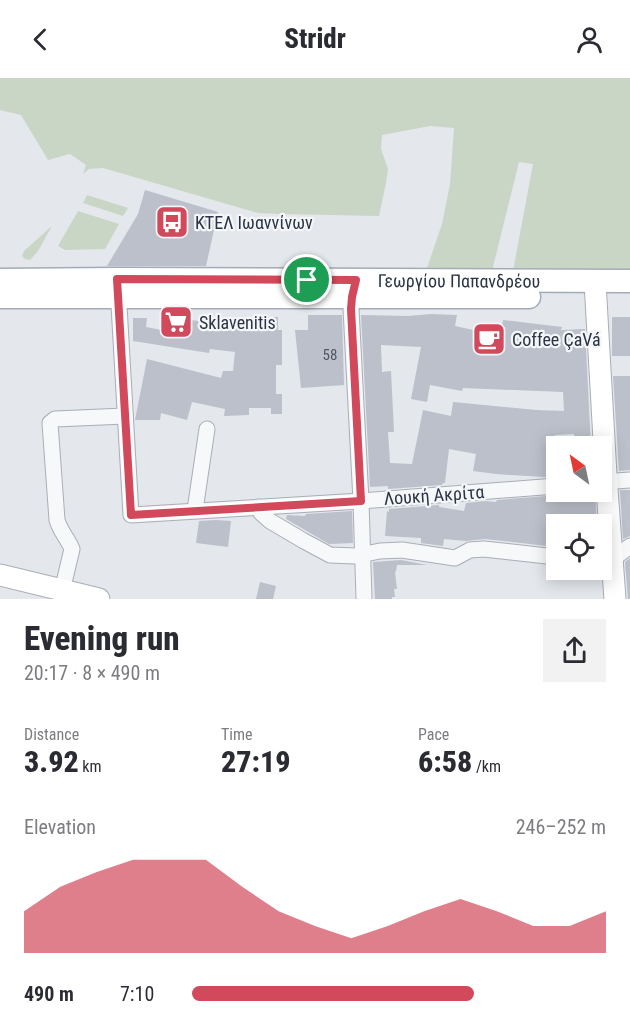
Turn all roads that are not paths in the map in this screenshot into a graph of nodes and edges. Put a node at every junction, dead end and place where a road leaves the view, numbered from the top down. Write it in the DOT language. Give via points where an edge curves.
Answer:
graph roads {
  1 [pos="0,280"];
  2 [pos="630,281"];
  3 [pos="118,288"];
  4 [pos="354,288"];
  5 [pos="595,289"];
  6 [pos="0,297"];
  7 [pos="630,297"];
  8 [pos="125,416"];
  9 [pos="207,429"];
  10 [pos="602,436"];
  11 [pos="630,480"];
  12 [pos="612,481"];
  13 [pos="546,487"];
  14 [pos="361,501"];
  15 [pos="607,502"];
  16 [pos="259,507"];
  17 [pos="195,510"];
  18 [pos="363,554"];
  19 [pos="615,555"];
  20 [pos="546,556"];
  21 [pos="0,575"];
  22 [pos="62,591"];
  23 [pos="91,598"];
  24 [pos="364,599"];
  25 [pos="615,599"];
  1 -- 3 [label="main road, Γεωργίου Παπανδρέου"];
  2 -- 5 [label="main road, Γεωργίου Παπανδρέου"];
  3 -- 4 [label="main road, Γεωργίου Παπανδρέου"];
  3 -- 6 [label="main road, Γεωργίου Παπανδρέου"];
  3 -- 8 [label="street"];
  4 -- 5 [label="main road, Γεωργίου Παπανδρέου"];
  4 -- 14 [label="street"];
  5 -- 7 [label="main road, Γεωργίου Παπανδρέου"];
  5 -- 10 [label="street"];
  8 -- 17 [label="street, Λουκή Ακρίτα" via="131,515"];
  8 -- 22 [label="street" via="55,419 50,423 58,526 72,549"];
  9 -- 17 [label="street"];
  11 -- 12 [label="street"];
  13 -- 14 [label="street, Λουκή Ακρίτα"];
  14 -- 16 [label="street, Λουκή Ακρίτα"];
  14 -- 18 [label="street"];
  15 -- 19 [label="street"];
  16 -- 17 [label="street, Λουκή Ακρίτα"];
  16 -- 18 [label="street" via="270,520 325,553"];
  18 -- 20 [label="street" via="402,550 454,558 470,550 484,549"];
  18 -- 24 [label="street"];
  19 -- 25 [label="street"];
  21 -- 22 [label="street"];
  22 -- 23 [label="street"];
}
